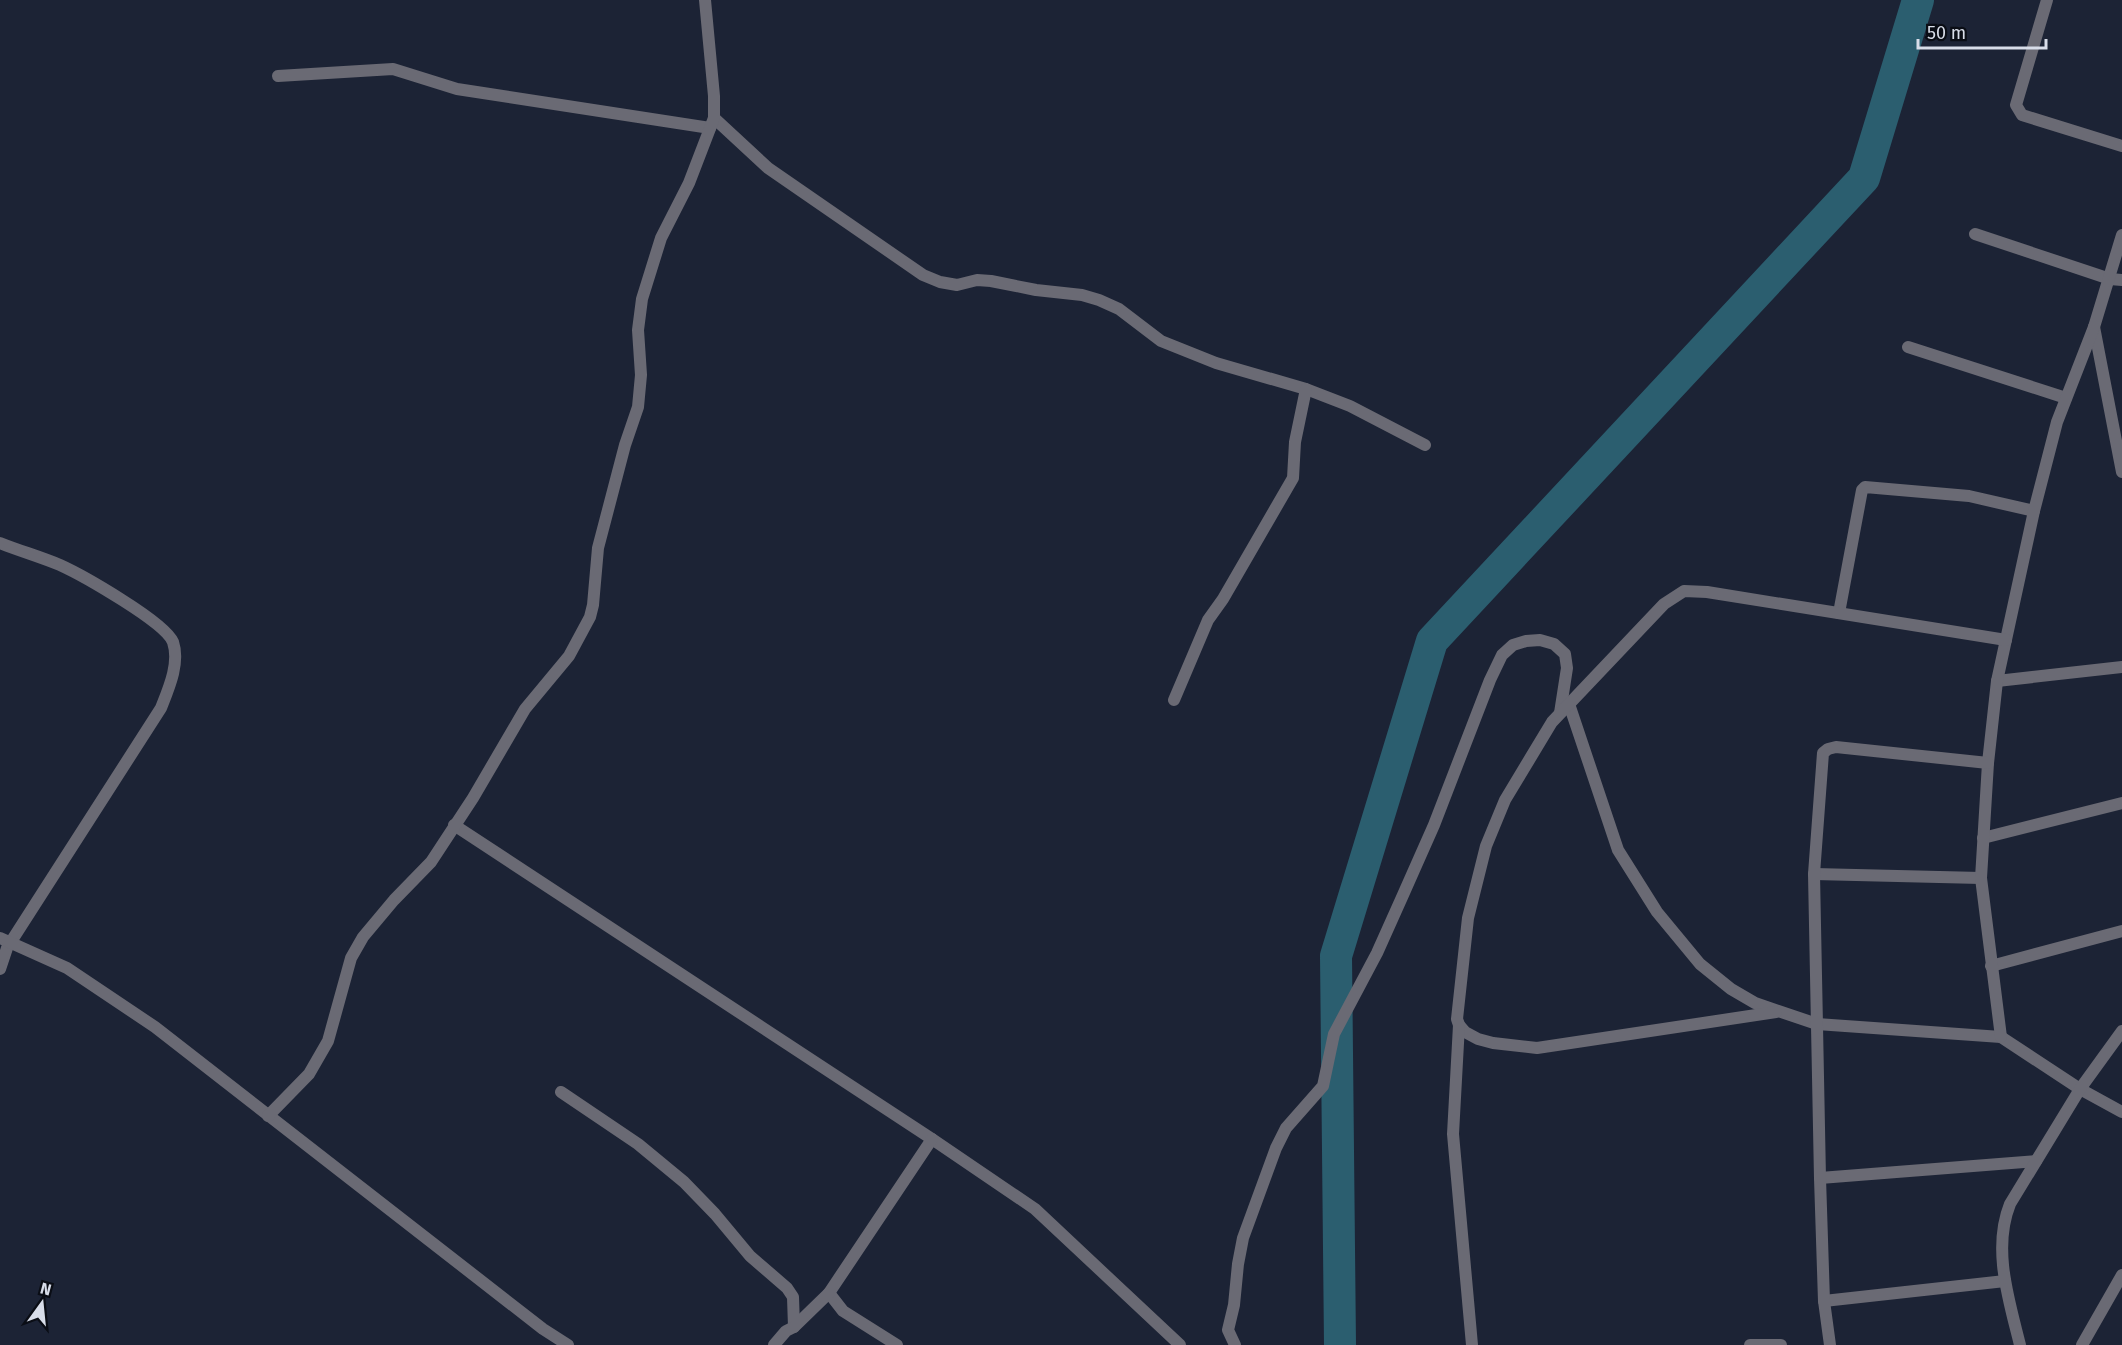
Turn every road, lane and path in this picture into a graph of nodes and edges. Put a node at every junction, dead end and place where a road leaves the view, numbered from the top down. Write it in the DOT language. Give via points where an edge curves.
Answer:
graph roads {
  1 [pos="705,0"];
  2 [pos="2047,0"];
  3 [pos="278,76"];
  4 [pos="712,123"];
  5 [pos="2122,146"];
  6 [pos="1975,234"];
  7 [pos="2122,235"];
  8 [pos="2116,280"];
  9 [pos="2094,327"];
  10 [pos="1908,346"];
  11 [pos="1306,390"];
  12 [pos="2066,398"];
  13 [pos="2117,418"];
  14 [pos="1425,445"];
  15 [pos="2122,472"];
  16 [pos="2034,511"];
  17 [pos="0,543"];
  18 [pos="1839,613"];
  19 [pos="2006,639"];
  20 [pos="2122,667"];
  21 [pos="1997,681"];
  22 [pos="1174,700"];
  23 [pos="1565,709"];
  24 [pos="1988,763"];
  25 [pos="2122,803"];
  26 [pos="454,825"];
  27 [pos="1983,838"];
  28 [pos="1814,874"];
  29 [pos="1981,878"];
  30 [pos="2122,931"];
  31 [pos="5,940"];
  32 [pos="1991,966"];
  33 [pos="0,969"];
  34 [pos="1780,1011"];
  35 [pos="1817,1024"];
  36 [pos="1459,1025"];
  37 [pos="2122,1031"];
  38 [pos="2001,1037"];
  39 [pos="2080,1089"];
  40 [pos="561,1092"];
  41 [pos="2122,1112"];
  42 [pos="268,1116"];
  43 [pos="932,1139"];
  44 [pos="2036,1161"];
  45 [pos="1820,1178"];
  46 [pos="2122,1275"];
  47 [pos="2005,1281"];
  48 [pos="829,1293"];
  49 [pos="1824,1301"];
  50 [pos="794,1327"];
  51 [pos="568,1345"];
  52 [pos="774,1345"];
  53 [pos="897,1345"];
  54 [pos="1180,1345"];
  55 [pos="1235,1345"];
  56 [pos="1472,1345"];
  57 [pos="1750,1345"];
  58 [pos="1781,1345"];
  59 [pos="1830,1345"];
  60 [pos="2020,1345"];
  61 [pos="2082,1345"];
  1 -- 4 [label="street" via="714,96"];
  2 -- 5 [label="street" via="2016,105 2022,115"];
  3 -- 4 [label="street" via="393,69 457,89"];
  4 -- 11 [label="street" via="768,168 923,275 957,285 991,281 1100,300 1119,309 1161,341 1216,363"];
  4 -- 26 [label="street" via="689,183 661,238 642,299 638,407 598,548 590,617 569,656 525,709"];
  6 -- 8 [label="street"];
  7 -- 8 [label="street"];
  8 -- 9 [label="street"];
  9 -- 12 [label="street"];
  9 -- 13 [label="street"];
  10 -- 12 [label="street"];
  11 -- 14 [label="street" via="1350,406"];
  11 -- 22 [label="street" via="1295,442 1293,478 1208,620"];
  12 -- 16 [label="street"];
  13 -- 15 [label="street"];
  16 -- 18 [label="street" via="1969,496 1865,487"];
  16 -- 19 [label="street"];
  17 -- 31 [label="street" via="61,566 157,622 172,639 176,654 161,708"];
  18 -- 19 [label="street"];
  18 -- 23 [label="street" via="1684,591 1664,604"];
  19 -- 21 [label="street"];
  20 -- 21 [label="street"];
  21 -- 24 [label="street"];
  23 -- 34 [label="street" via="1618,850 1657,912 1700,964 1723,983 1755,1003"];
  23 -- 36 [label="street" via="1552,722 1505,800 1486,846 1468,918"];
  23 -- 55 [label="street" via="1565,654 1554,644 1526,641 1513,645 1502,655 1403,895 1334,1034 1323,1086 1286,1128 1276,1148 1243,1238 1228,1330"];
  24 -- 27 [label="street"];
  24 -- 28 [label="street" via="1828,749 1823,753"];
  25 -- 27 [label="street"];
  26 -- 42 [label="street" via="431,862 363,937 351,958 328,1041 309,1074"];
  26 -- 43 [label="street"];
  27 -- 29 [label="street"];
  28 -- 29 [label="street"];
  28 -- 35 [label="street"];
  29 -- 32 [label="street"];
  30 -- 32 [label="street"];
  31 -- 33 [label="street"];
  31 -- 42 [label="street" via="67,968 155,1027"];
  32 -- 38 [label="street"];
  34 -- 35 [label="street"];
  34 -- 36 [label="street" via="1537,1048 1478,1039"];
  35 -- 38 [label="street"];
  35 -- 45 [label="street"];
  36 -- 56 [label="street" via="1453,1134"];
  37 -- 39 [label="street"];
  38 -- 39 [label="street"];
  39 -- 41 [label="street"];
  39 -- 44 [label="street"];
  40 -- 50 [label="street" via="638,1144 684,1182 750,1256 787,1288 793,1297"];
  42 -- 51 [label="street"];
  43 -- 48 [label="street"];
  43 -- 54 [label="street" via="1035,1209"];
  44 -- 45 [label="street"];
  44 -- 47 [label="street" via="2006,1215"];
  45 -- 49 [label="street"];
  46 -- 61 [label="street"];
  47 -- 49 [label="street"];
  47 -- 60 [label="street"];
  48 -- 50 [label="street"];
  48 -- 53 [label="street" via="843,1311"];
  49 -- 59 [label="street"];
  50 -- 52 [label="street"];
  57 -- 58 [label="street"];
}
